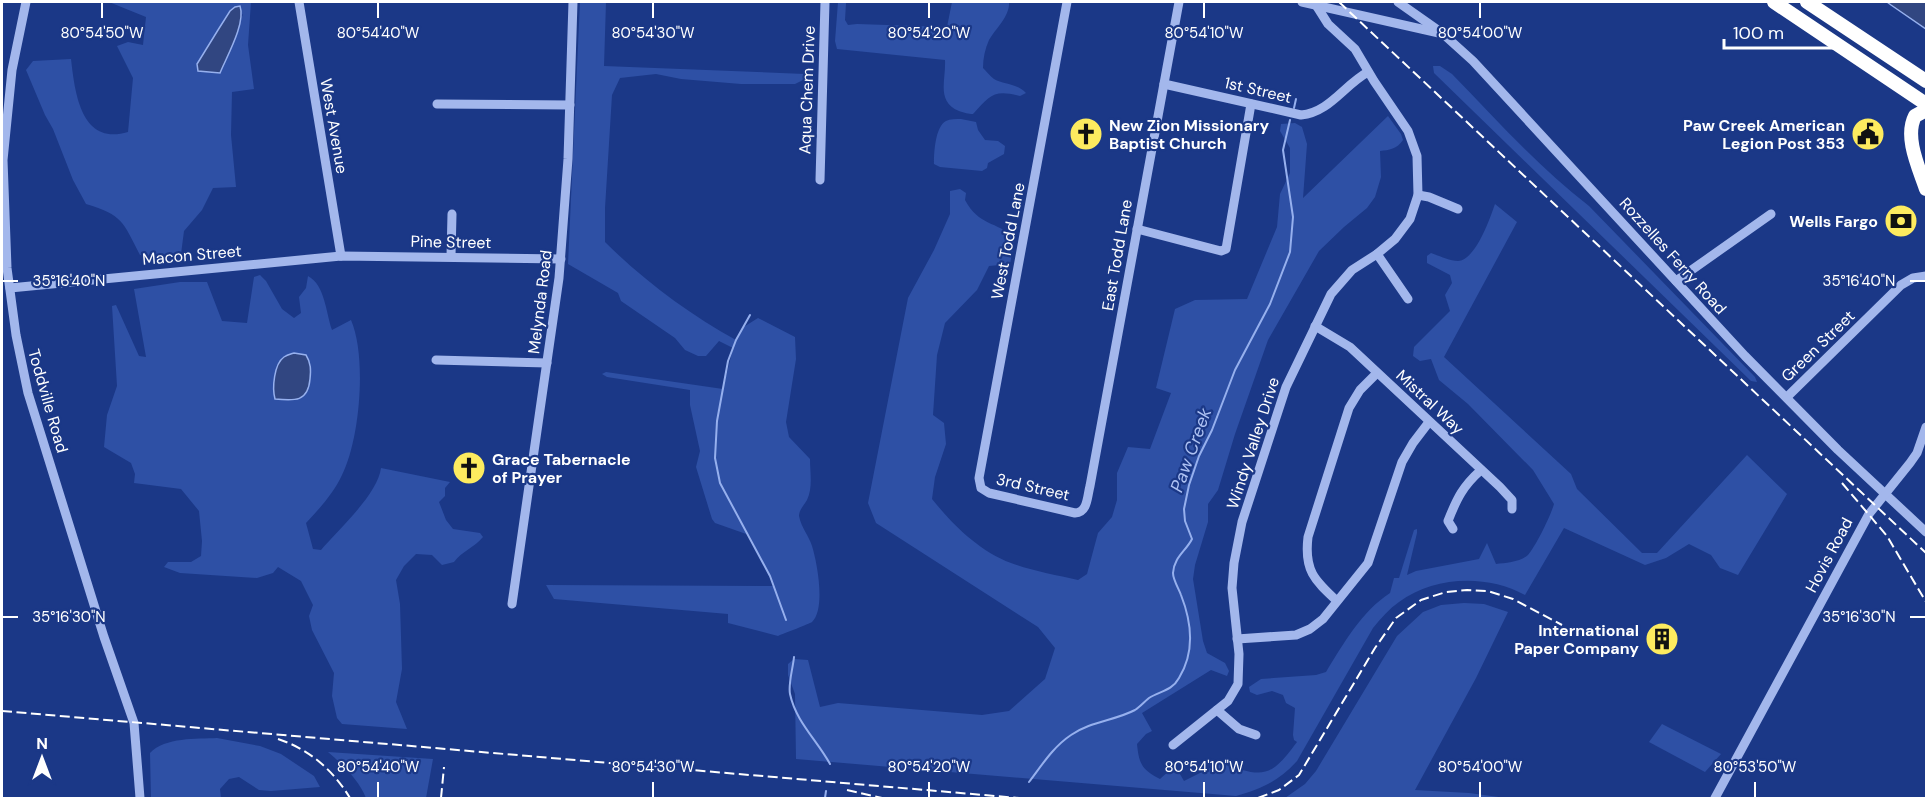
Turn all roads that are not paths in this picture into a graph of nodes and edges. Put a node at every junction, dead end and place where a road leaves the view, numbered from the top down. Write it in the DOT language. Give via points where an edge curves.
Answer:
graph roads {
  1 [pos="26,2"];
  2 [pos="299,2"];
  3 [pos="573,2"];
  4 [pos="825,2"];
  5 [pos="1067,2"];
  6 [pos="1179,2"];
  7 [pos="1302,2"];
  8 [pos="1398,2"];
  9 [pos="1774,2"];
  10 [pos="1807,2"];
  11 [pos="1316,5"];
  12 [pos="1442,33"];
  13 [pos="1368,72"];
  14 [pos="1926,81"];
  15 [pos="1164,84"];
  16 [pos="437,104"];
  17 [pos="1251,104"];
  18 [pos="1926,104"];
  19 [pos="570,105"];
  20 [pos="1926,110"];
  21 [pos="3,127"];
  22 [pos="820,180"];
  23 [pos="1926,189"];
  24 [pos="1418,195"];
  25 [pos="1458,209"];
  26 [pos="452,214"];
  27 [pos="1771,214"];
  28 [pos="1137,229"];
  29 [pos="1377,254"];
  30 [pos="341,256"];
  31 [pos="451,256"];
  32 [pos="561,259"];
  33 [pos="1926,276"];
  34 [pos="1676,281"];
  35 [pos="10,288"];
  36 [pos="1408,299"];
  37 [pos="1315,326"];
  38 [pos="436,360"];
  39 [pos="547,363"];
  40 [pos="1377,373"];
  41 [pos="1787,397"];
  42 [pos="1429,422"];
  43 [pos="1926,428"];
  44 [pos="1481,470"];
  45 [pos="980,486"];
  46 [pos="1885,493"];
  47 [pos="1512,509"];
  48 [pos="1081,512"];
  49 [pos="1453,529"];
  50 [pos="1926,532"];
  51 [pos="1337,601"];
  52 [pos="512,604"];
  53 [pos="1237,639"];
  54 [pos="1217,710"];
  55 [pos="1256,735"];
  56 [pos="1173,745"];
  57 [pos="140,798"];
  58 [pos="1715,798"];
  1 -- 21 [label="street, Toddville Road"];
  2 -- 30 [label="street, West Avenue"];
  3 -- 19 [label="street, Melynda Road"];
  4 -- 22 [label="street, Aqua Chem Drive"];
  5 -- 45 [label="street, West Todd Lane"];
  6 -- 15 [label="street, East Todd Lane"];
  7 -- 11 [label="street"];
  8 -- 12 [label="street, Rozzelles Ferry Road"];
  9 -- 18 [label="highway"];
  10 -- 14 [label="highway"];
  11 -- 12 [label="street"];
  11 -- 13 [label="street, Windy Valley Drive" via="1328,24 1355,49"];
  12 -- 34 [label="street, Rozzelles Ferry Road" via="1492,80"];
  13 -- 17 [label="street, 1st Street" via="1312,114"];
  13 -- 24 [label="street, Windy Valley Drive" via="1414,143 1419,168"];
  15 -- 17 [label="street, 1st Street"];
  15 -- 28 [label="street, East Todd Lane"];
  16 -- 19 [label="street"];
  17 -- 28 [label="street" via="1226,249 1221,251"];
  19 -- 32 [label="street, Melynda Road"];
  20 -- 23 [label="highway" via="1915,116 1911,132"];
  21 -- 35 [label="street, Toddville Road"];
  24 -- 25 [label="street"];
  24 -- 29 [label="street, Windy Valley Drive" via="1410,219"];
  26 -- 31 [label="street"];
  27 -- 34 [label="street"];
  28 -- 48 [label="street, East Todd Lane" via="1090,486"];
  29 -- 36 [label="street"];
  29 -- 37 [label="street, Windy Valley Drive" via="1339,282"];
  30 -- 31 [label="street, Pine Street"];
  30 -- 35 [label="street, Macon Street"];
  31 -- 32 [label="street, Pine Street"];
  32 -- 39 [label="street, Melynda Road"];
  33 -- 41 [label="street, Green Street" via="1901,285"];
  34 -- 41 [label="street, Rozzelles Ferry Road"];
  35 -- 57 [label="street, Toddville Road" via="28,393 134,723"];
  37 -- 40 [label="street, Mistral Way" via="1350,347"];
  37 -- 53 [label="street, Windy Valley Drive" via="1277,411 1242,522 1232,588"];
  38 -- 39 [label="street"];
  39 -- 52 [label="street, Melynda Road"];
  40 -- 42 [label="street, Mistral Way"];
  40 -- 51 [label="street" via="1360,390 1350,408 1308,537 1306,550 1311,573"];
  41 -- 46 [label="street, Rozzelles Ferry Road"];
  42 -- 44 [label="street, Mistral Way"];
  42 -- 51 [label="street" via="1402,462 1368,563"];
  43 -- 46 [label="street, Hovis Road" via="1917,453"];
  44 -- 47 [label="street, Mistral Way" via="1512,500"];
  44 -- 49 [label="street" via="1456,500 1448,520"];
  45 -- 48 [label="street, 3rd Street" via="989,493"];
  46 -- 50 [label="street, Rozzelles Ferry Road"];
  46 -- 58 [label="street, Hovis Road" via="1845,556"];
  51 -- 53 [label="street" via="1323,619 1296,635"];
  53 -- 54 [label="street, Windy Valley Drive" via="1238,684 1228,702"];
  54 -- 55 [label="street" via="1239,729"];
  54 -- 56 [label="street, Windy Valley Drive"];
}
